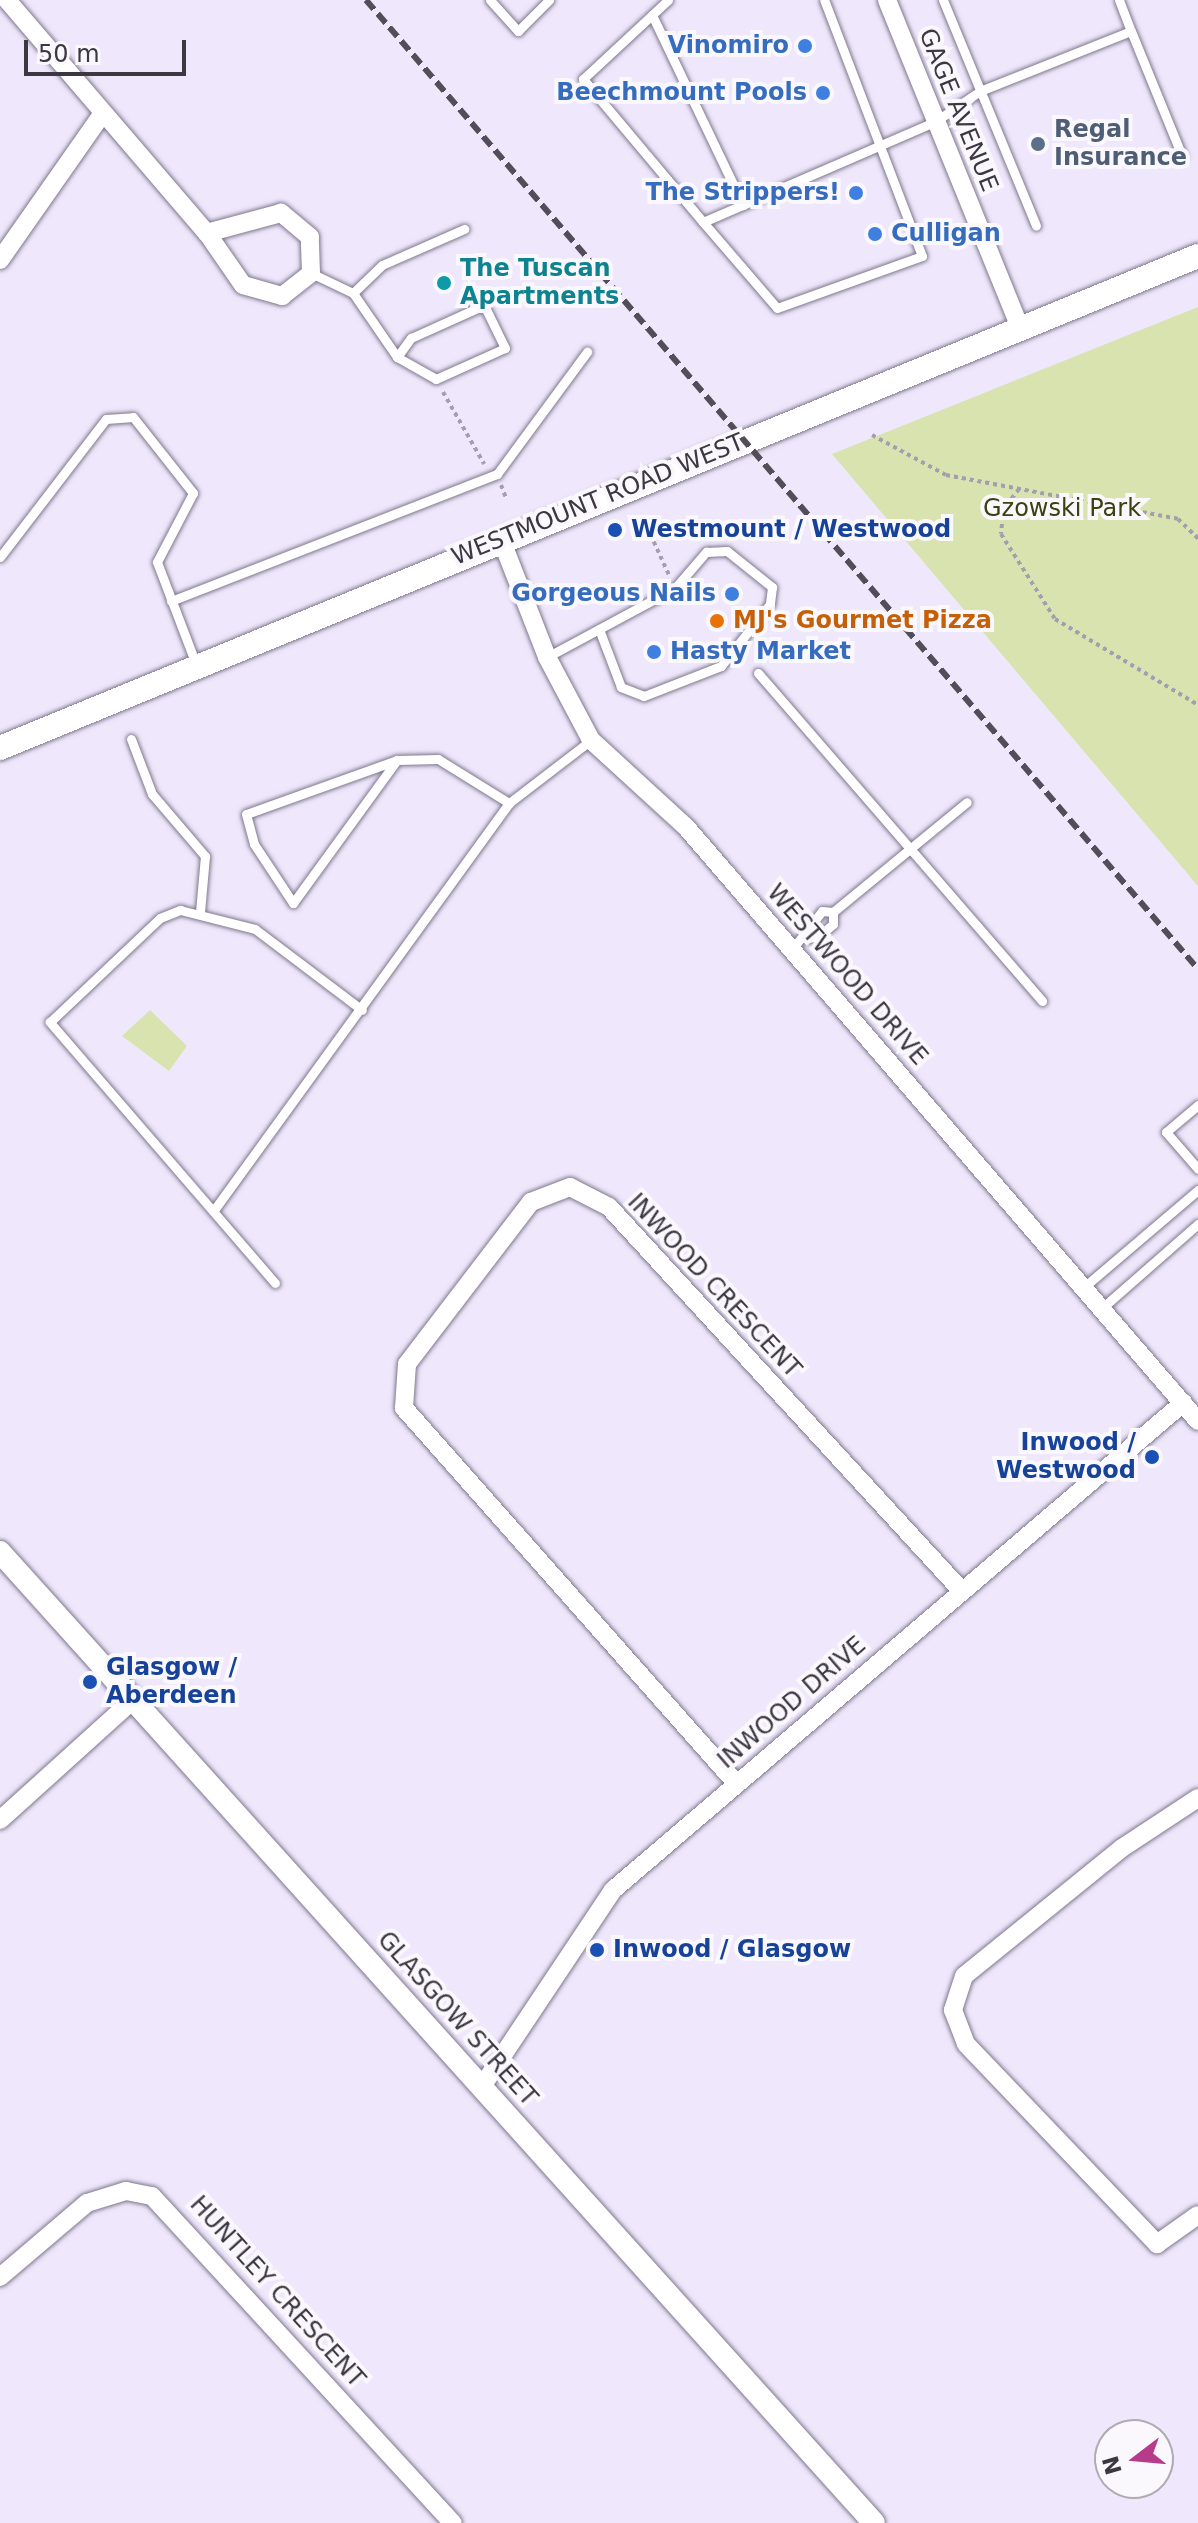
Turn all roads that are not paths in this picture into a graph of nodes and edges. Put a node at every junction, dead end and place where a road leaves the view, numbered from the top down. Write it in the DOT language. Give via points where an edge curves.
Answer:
graph roads {
  1 [pos="7,0"];
  2 [pos="490,0"];
  3 [pos="549,0"];
  4 [pos="668,0"];
  5 [pos="824,0"];
  6 [pos="887,0"];
  7 [pos="943,0"];
  8 [pos="1119,0"];
  9 [pos="652,15"];
  10 [pos="1131,31"];
  11 [pos="980,91"];
  12 [pos="103,113"];
  13 [pos="936,121"];
  14 [pos="881,145"];
  15 [pos="1182,156"];
  16 [pos="743,205"];
  17 [pos="703,222"];
  18 [pos="1036,226"];
  19 [pos="464,229"];
  20 [pos="207,233"];
  21 [pos="1198,256"];
  22 [pos="0,260"];
  23 [pos="311,273"];
  24 [pos="353,293"];
  25 [pos="1020,327"];
  26 [pos="587,352"];
  27 [pos="397,357"];
  28 [pos="501,539"];
  29 [pos="0,557"];
  30 [pos="171,601"];
  31 [pos="599,629"];
  32 [pos="547,657"];
  33 [pos="196,664"];
  34 [pos="758,673"];
  35 [pos="131,739"];
  36 [pos="591,740"];
  37 [pos="0,748"];
  38 [pos="397,760"];
  39 [pos="967,802"];
  40 [pos="509,803"];
  41 [pos="909,849"];
  42 [pos="200,912"];
  43 [pos="833,912"];
  44 [pos="799,943"];
  45 [pos="1042,1001"];
  46 [pos="362,1010"];
  47 [pos="1198,1105"];
  48 [pos="1198,1169"];
  49 [pos="1198,1190"];
  50 [pos="214,1210"];
  51 [pos="1198,1224"];
  52 [pos="275,1283"];
  53 [pos="1084,1287"];
  54 [pos="1102,1308"];
  55 [pos="1183,1403"];
  56 [pos="1198,1421"];
  57 [pos="0,1552"];
  58 [pos="961,1590"];
  59 [pos="133,1700"];
  60 [pos="736,1783"];
  61 [pos="1198,1798"];
  62 [pos="0,1820"];
  63 [pos="483,2085"];
  64 [pos="1198,2215"];
  65 [pos="0,2277"];
  66 [pos="453,2523"];
  67 [pos="874,2523"];
  1 -- 12 [label="street"];
  2 -- 3 [label="lane" via="518,31"];
  4 -- 9 [label="lane"];
  5 -- 14 [label="lane"];
  6 -- 13 [label="street, GAGE AVENUE"];
  7 -- 11 [label="lane"];
  8 -- 10 [label="lane"];
  9 -- 16 [label="lane"];
  9 -- 17 [label="lane" via="583,79"];
  10 -- 11 [label="lane"];
  10 -- 15 [label="lane"];
  11 -- 13 [label="lane"];
  11 -- 18 [label="lane"];
  12 -- 20 [label="street"];
  12 -- 22 [label="street"];
  13 -- 14 [label="lane"];
  13 -- 25 [label="street, GAGE AVENUE"];
  14 -- 16 [label="lane"];
  14 -- 17 [label="lane" via="922,256 777,308"];
  16 -- 17 [label="lane"];
  19 -- 24 [label="lane" via="382,265"];
  20 -- 23 [label="street" via="243,285 261,295 282,296"];
  20 -- 23 [label="street" via="281,213 310,237"];
  21 -- 25 [label="main road, WESTMOUNT ROAD WEST"];
  23 -- 24 [label="lane"];
  24 -- 27 [label="lane"];
  25 -- 28 [label="main road, WESTMOUNT ROAD WEST"];
  26 -- 30 [label="lane" via="497,474"];
  27 -- 27 [label="lane" via="411,338 484,305 505,348 436,379"];
  28 -- 32 [label="street, WESTWOOD DRIVE"];
  28 -- 33 [label="main road, WESTMOUNT ROAD WEST"];
  29 -- 30 [label="lane" via="106,419 124,413 189,480 193,493 157,552"];
  30 -- 33 [label="lane"];
  31 -- 31 [label="lane" via="675,588 706,552 727,551 772,587 770,604 721,666 644,696 621,687"];
  31 -- 32 [label="lane"];
  32 -- 36 [label="street, WESTWOOD DRIVE"];
  33 -- 37 [label="main road, WESTMOUNT ROAD WEST"];
  34 -- 41 [label="lane"];
  35 -- 42 [label="lane" via="152,794 205,856"];
  36 -- 40 [label="lane"];
  36 -- 44 [label="street, WESTWOOD DRIVE" via="686,827"];
  38 -- 38 [label="lane" via="388,772 293,903 254,844 246,814"];
  38 -- 40 [label="lane" via="438,759"];
  39 -- 41 [label="lane"];
  40 -- 46 [label="lane"];
  41 -- 43 [label="lane"];
  41 -- 45 [label="lane"];
  42 -- 46 [label="lane" via="255,929"];
  42 -- 50 [label="lane" via="160,918 50,1022"];
  43 -- 44 [label="lane" via="822,911"];
  43 -- 44 [label="lane" via="833,924 818,937"];
  44 -- 53 [label="street, WESTWOOD DRIVE"];
  46 -- 50 [label="lane"];
  47 -- 48 [label="lane" via="1166,1132"];
  49 -- 53 [label="lane"];
  50 -- 52 [label="lane"];
  51 -- 54 [label="lane"];
  53 -- 54 [label="street, WESTWOOD DRIVE"];
  54 -- 55 [label="street, WESTWOOD DRIVE"];
  55 -- 56 [label="street, WESTWOOD DRIVE"];
  55 -- 58 [label="street, INWOOD DRIVE"];
  57 -- 59 [label="street, GLASGOW STREET"];
  58 -- 60 [label="street, INWOOD DRIVE"];
  58 -- 60 [label="street, INWOOD CRESCENT" via="609,1207 570,1187 531,1202 407,1364 404,1408"];
  59 -- 62 [label="street"];
  59 -- 63 [label="street, GLASGOW STREET"];
  60 -- 63 [label="street, INWOOD DRIVE" via="613,1890"];
  61 -- 64 [label="street" via="1122,1848 964,1976 953,2010 966,2044 1157,2244"];
  63 -- 67 [label="street, GLASGOW STREET"];
  65 -- 66 [label="street, HUNTLEY CRESCENT" via="87,2203 126,2191 152,2196"];
}
